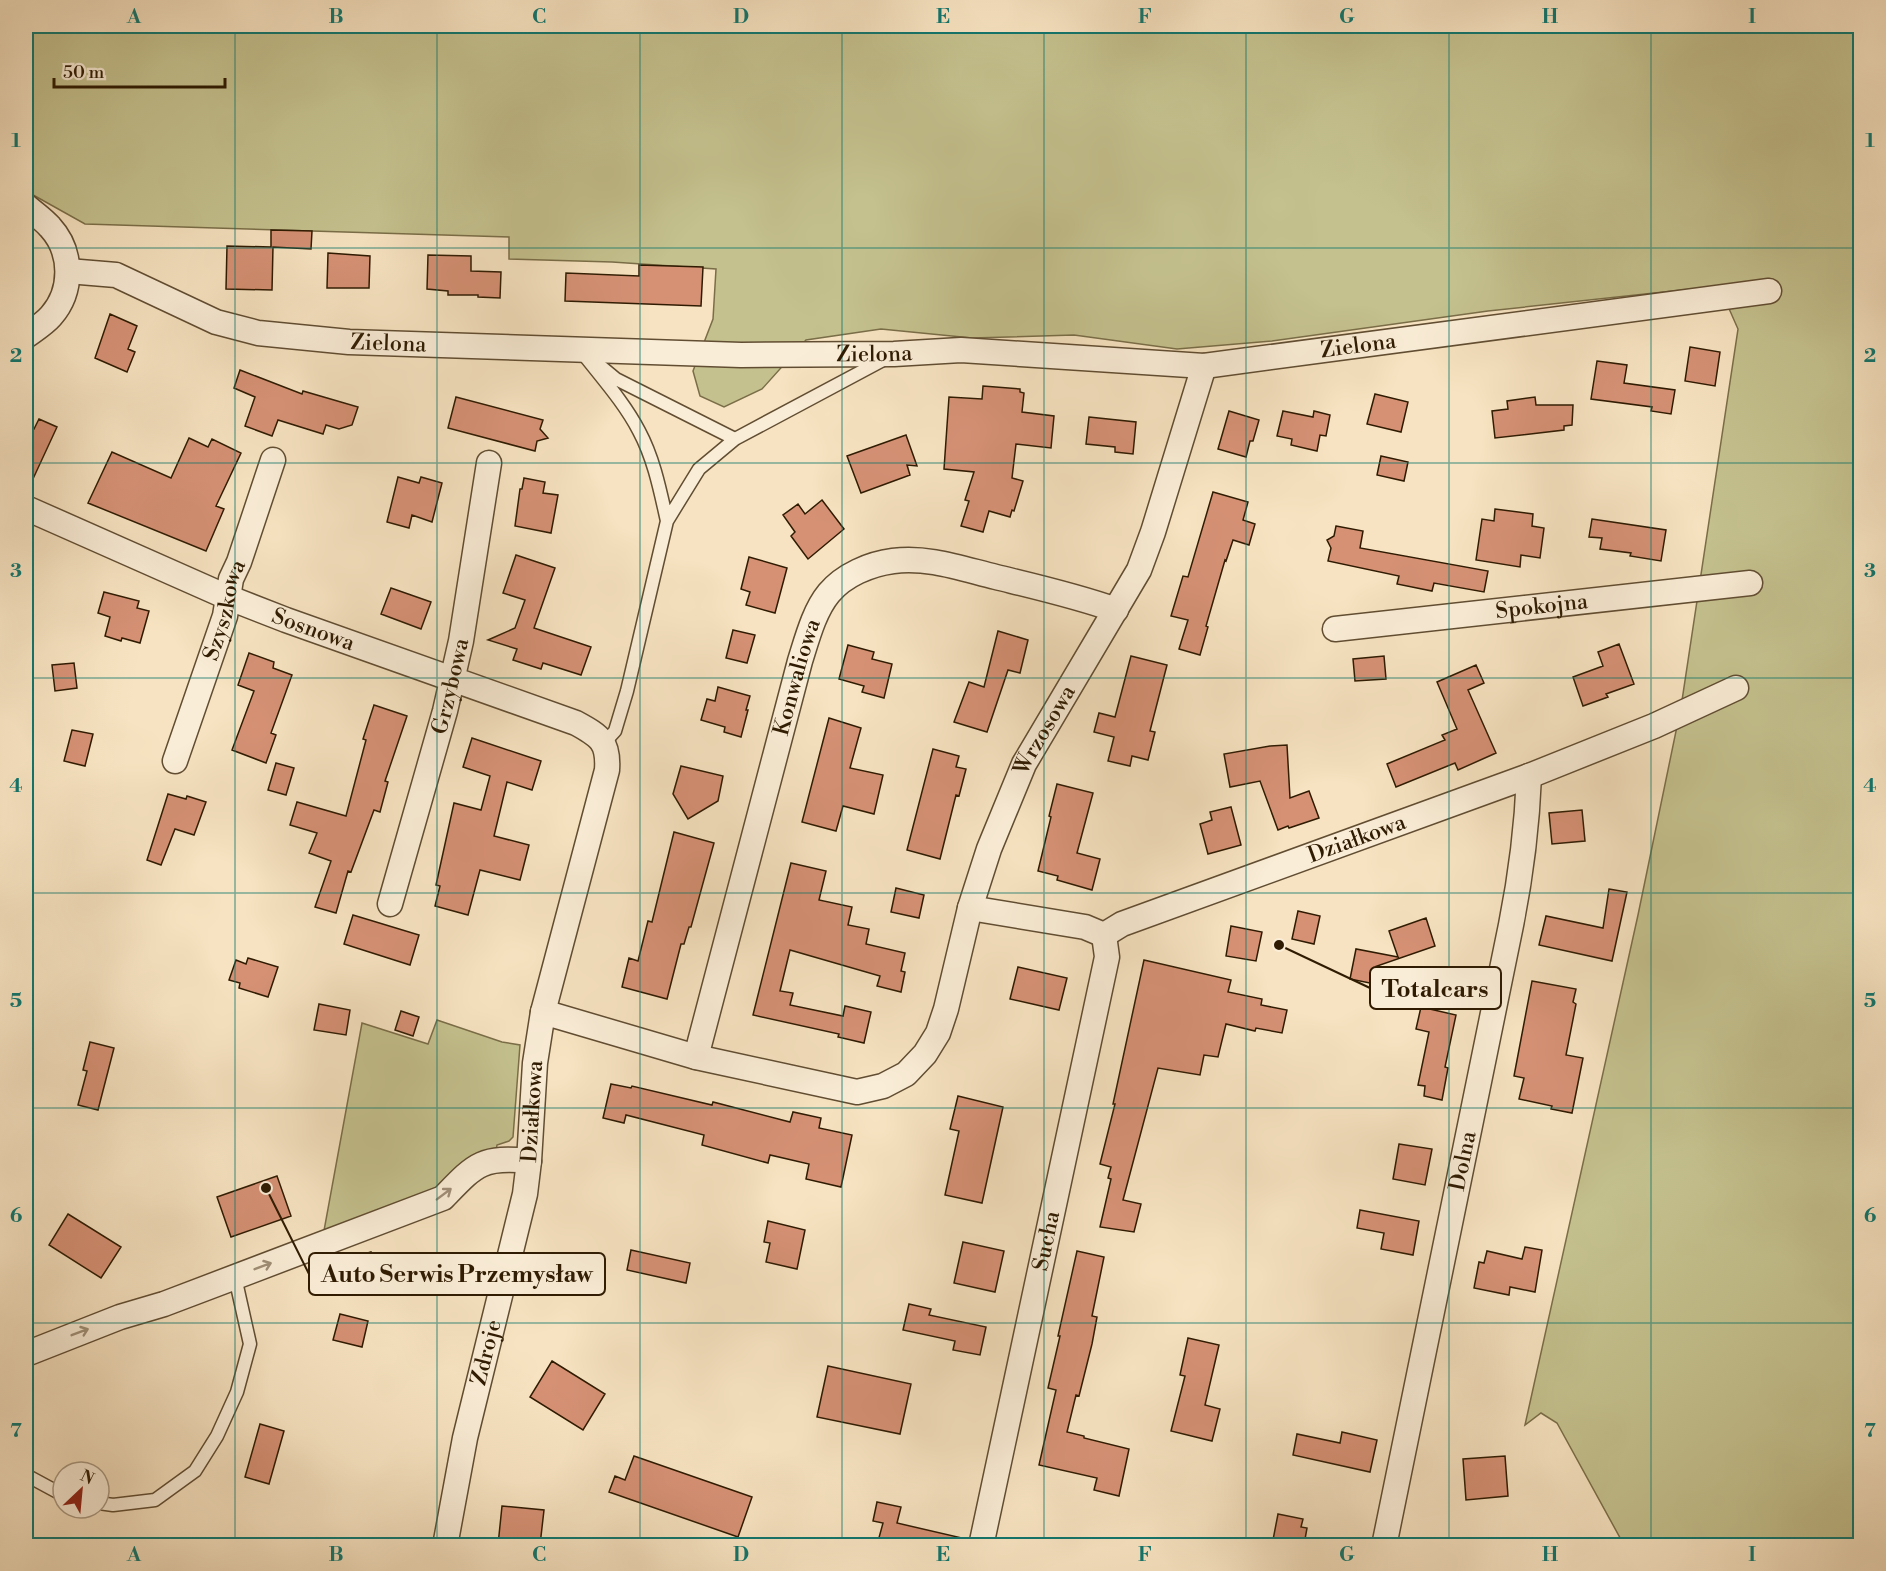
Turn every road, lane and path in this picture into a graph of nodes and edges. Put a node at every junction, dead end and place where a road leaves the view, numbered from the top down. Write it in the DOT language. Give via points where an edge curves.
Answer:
graph roads {
  1 [pos="26,206"];
  2 [pos="68,271"];
  3 [pos="1769,291"];
  4 [pos="26,336"];
  5 [pos="580,350"];
  6 [pos="894,354"];
  7 [pos="1204,366"];
  8 [pos="735,439"];
  9 [pos="273,460"];
  10 [pos="489,463"];
  11 [pos="26,508"];
  12 [pos="667,521"];
  13 [pos="1750,583"];
  14 [pos="227,597"];
  15 [pos="1116,610"];
  16 [pos="1335,629"];
  17 [pos="451,679"];
  18 [pos="1736,688"];
  19 [pos="604,743"];
  20 [pos="175,761"];
  21 [pos="1529,776"];
  22 [pos="390,904"];
  23 [pos="970,908"];
  24 [pos="1104,935"];
  25 [pos="543,1012"];
  26 [pos="696,1057"];
  27 [pos="529,1161"];
  28 [pos="235,1277"];
  29 [pos="26,1354"];
  30 [pos="26,1475"];
  31 [pos="51,1489"];
  32 [pos="111,1505"];
  33 [pos="445,1545"];
  34 [pos="981,1545"];
  35 [pos="1384,1545"];
  1 -- 2 [label="street" via="50,226 67,259"];
  2 -- 4 [label="street" via="60,303 47,320"];
  2 -- 5 [label="street, Zielona" via="116,275 216,322 258,333 349,342"];
  3 -- 7 [label="street, Zielona"];
  5 -- 6 [label="street, Zielona" via="741,356"];
  5 -- 8 [label="lane" via="616,379"];
  5 -- 12 [label="lane" via="639,432 657,474"];
  6 -- 7 [label="street, Zielona" via="961,350"];
  6 -- 8 [label="lane"];
  7 -- 15 [label="street, Wrzosowa" via="1153,532 1139,570"];
  8 -- 12 [label="lane" via="699,469"];
  9 -- 14 [label="street, Szyszkowa"];
  10 -- 17 [label="street, Grzybowa" via="461,641"];
  11 -- 14 [label="street, Sosnowa"];
  12 -- 19 [label="lane" via="627,691 615,731"];
  13 -- 16 [label="street, Spokojna"];
  14 -- 17 [label="street, Sosnowa"];
  14 -- 20 [label="street, Szyszkowa" via="225,616"];
  15 -- 23 [label="street, Wrzosowa" via="1024,764 988,849"];
  15 -- 26 [label="street, Konwaliowa" via="1086,599 914,560 876,564 844,580 828,594 800,661"];
  17 -- 19 [label="street, Sosnowa" via="576,723"];
  17 -- 22 [label="street, Grzybowa"];
  18 -- 21 [label="street, Działkowa"];
  19 -- 25 [label="street, Działkowa" via="607,770"];
  21 -- 24 [label="street, Działkowa" via="1122,924"];
  21 -- 35 [label="street, Dolna" via="1522,868"];
  23 -- 24 [label="street" via="1085,927"];
  23 -- 26 [label="street, Wrzosowa" via="938,1033 906,1074 883,1086 857,1092"];
  24 -- 34 [label="street, Sucha" via="1107,957"];
  25 -- 26 [label="street"];
  25 -- 27 [label="street, Działkowa" via="535,1063"];
  28 -- 27 [label="street, Działkowa, one-way" via="442,1198 488,1161"];
  27 -- 33 [label="street, Zdroje" via="516,1233 465,1438"];
  29 -- 28 [label="street, Działkowa, one-way"];
  28 -- 32 [label="lane" via="250,1344 237,1392 217,1436 195,1471 155,1500"];
  30 -- 31 [label="lane"];
}
